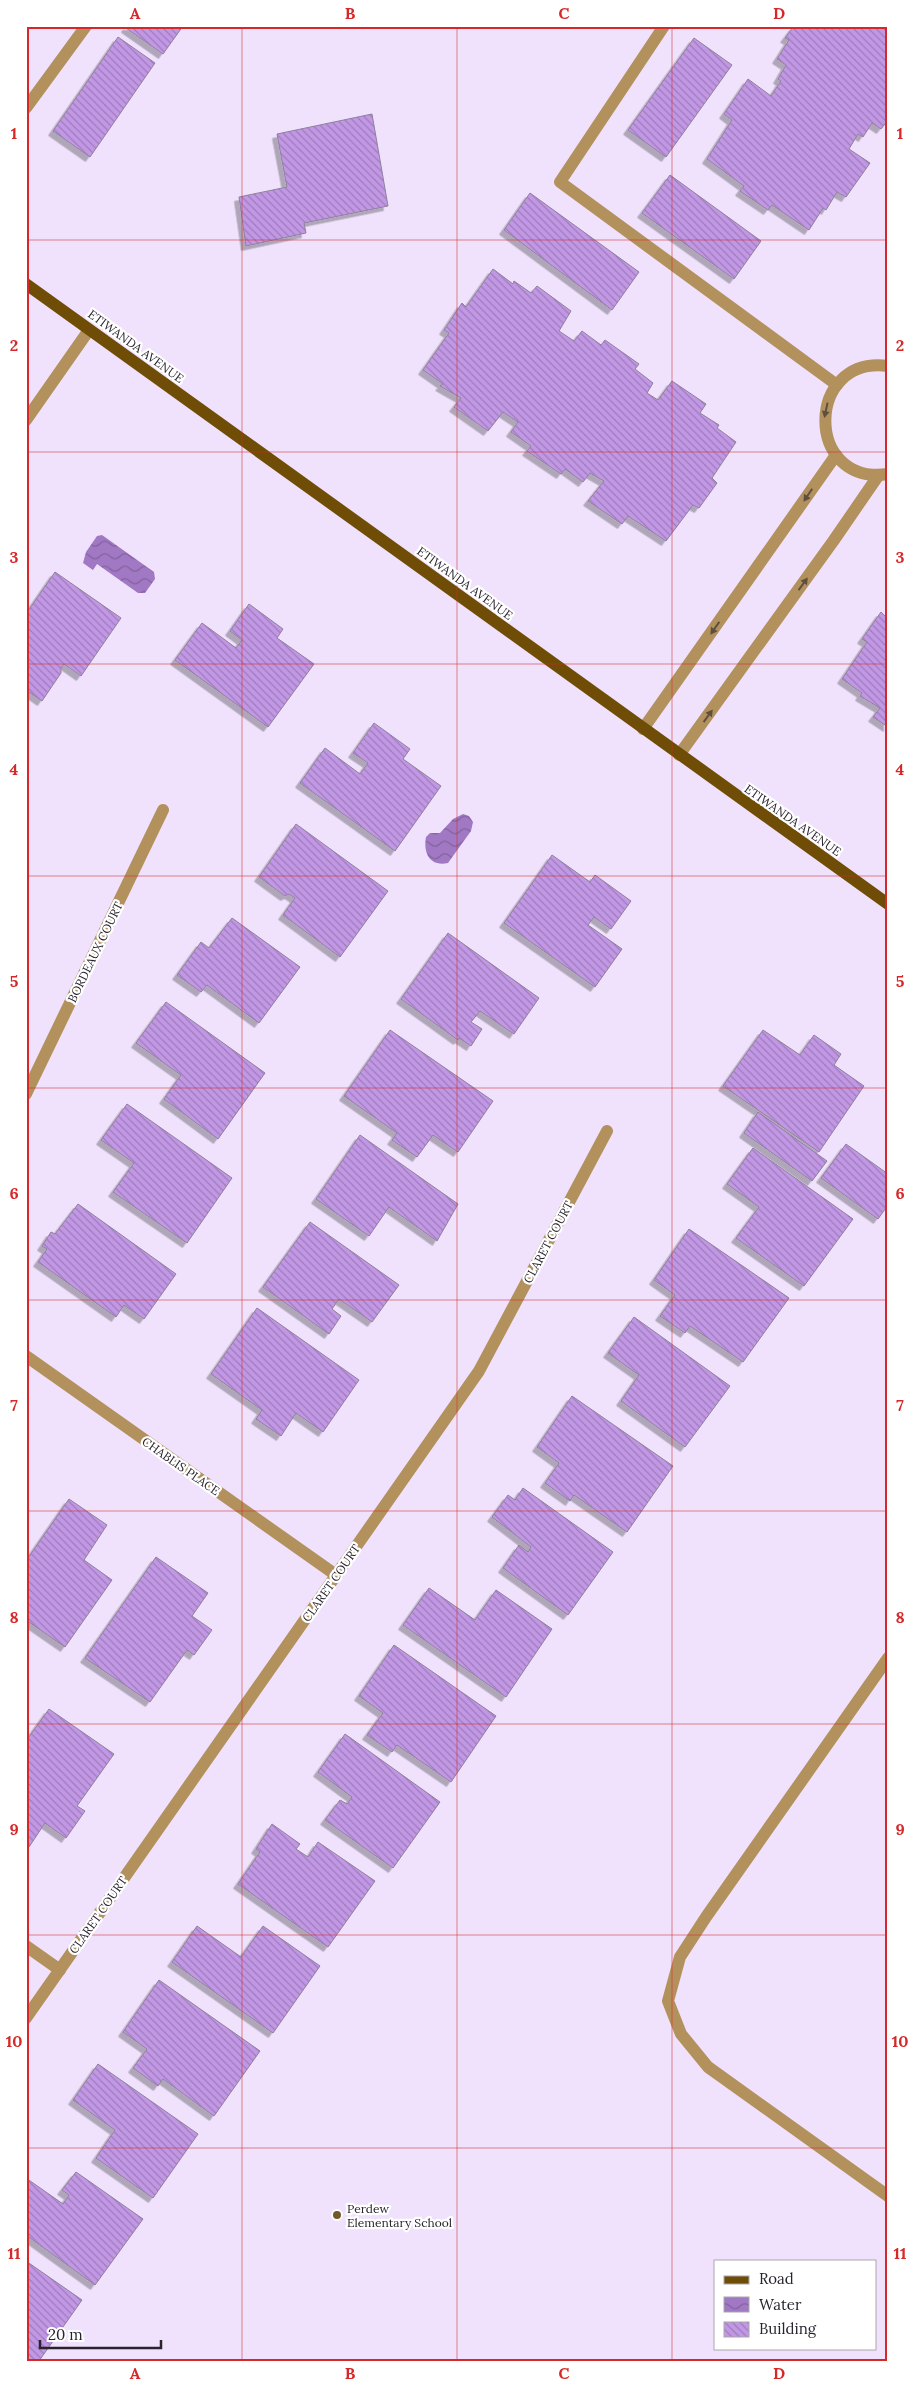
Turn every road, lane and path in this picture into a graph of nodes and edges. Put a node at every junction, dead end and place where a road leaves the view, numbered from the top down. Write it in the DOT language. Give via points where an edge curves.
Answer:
graph roads {
  1 [pos="86,26"];
  2 [pos="664,26"];
  3 [pos="26,108"];
  4 [pos="26,284"];
  5 [pos="89,330"];
  6 [pos="888,366"];
  7 [pos="838,384"];
  8 [pos="26,420"];
  9 [pos="836,455"];
  10 [pos="883,475"];
  11 [pos="643,728"];
  12 [pos="679,756"];
  13 [pos="163,810"];
  14 [pos="888,904"];
  15 [pos="26,1094"];
  16 [pos="607,1131"];
  17 [pos="26,1356"];
  18 [pos="336,1575"];
  19 [pos="888,1658"];
  20 [pos="26,1946"];
  21 [pos="60,1970"];
  22 [pos="26,2018"];
  23 [pos="888,2196"];
  1 -- 3 [label="street"];
  2 -- 7 [label="street" via="560,182"];
  4 -- 5 [label="main road, ETIWANDA AVENUE"];
  5 -- 8 [label="street"];
  5 -- 11 [label="main road, ETIWANDA AVENUE"];
  6 -- 7 [label="street" via="864,368"];
  7 -- 9 [label="street, one-way" via="828,401 824,420 827,438"];
  9 -- 10 [label="street" via="855,470"];
  9 -- 11 [label="street, one-way"];
  12 -- 10 [label="street, one-way"];
  11 -- 12 [label="main road, ETIWANDA AVENUE"];
  12 -- 14 [label="main road, ETIWANDA AVENUE"];
  13 -- 15 [label="street, BORDEAUX COURT"];
  16 -- 18 [label="street, CLARET COURT" via="479,1371"];
  17 -- 18 [label="street, CHABLIS PLACE"];
  18 -- 21 [label="street, CLARET COURT"];
  19 -- 23 [label="street" via="680,1957 668,2001 681,2034 708,2068"];
  20 -- 21 [label="street"];
  21 -- 22 [label="street, CLARET COURT"];
}
